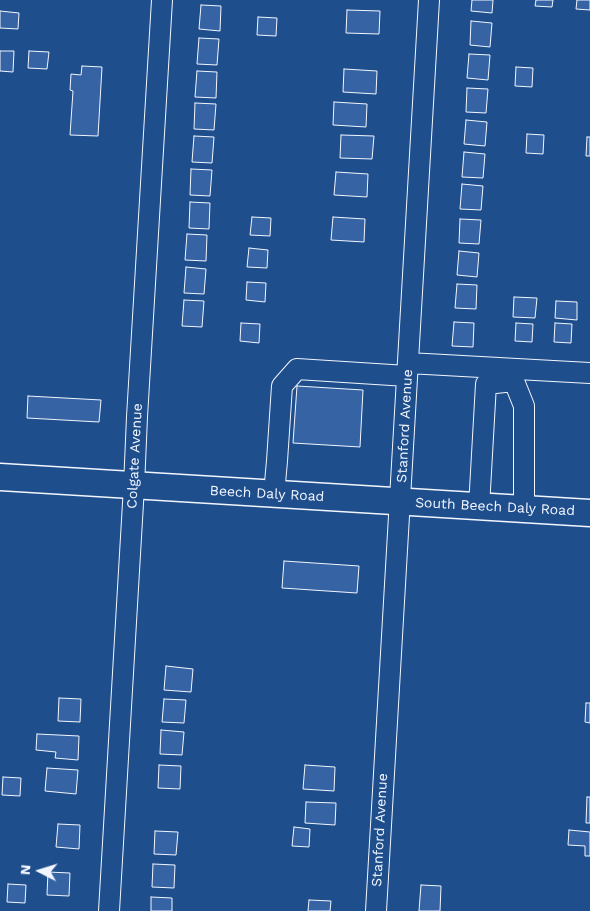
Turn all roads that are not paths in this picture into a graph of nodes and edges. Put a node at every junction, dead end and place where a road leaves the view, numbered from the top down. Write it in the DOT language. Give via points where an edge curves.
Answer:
graph roads {
  1 [pos="162,0"];
  2 [pos="429,0"];
  3 [pos="408,369"];
  4 [pos="590,373"];
  5 [pos="0,478"];
  6 [pos="134,486"];
  7 [pos="274,494"];
  8 [pos="400,502"];
  9 [pos="479,507"];
  10 [pos="524,509"];
  11 [pos="590,513"];
  12 [pos="109,911"];
  13 [pos="376,911"];
  1 -- 6 [label="street, Colgate Avenue"];
  2 -- 3 [label="street, Stanford Avenue"];
  3 -- 4 [label="street"];
  3 -- 7 [label="street" via="297,369 282,386"];
  3 -- 8 [label="street, Stanford Avenue"];
  5 -- 6 [label="main road"];
  6 -- 7 [label="main road, Beech Daly Road"];
  6 -- 12 [label="street, Colgate Avenue"];
  7 -- 8 [label="main road, Beech Daly Road"];
  8 -- 9 [label="main road, South Beech Daly Road"];
  8 -- 13 [label="street, Stanford Avenue"];
  9 -- 10 [label="main road, South Beech Daly Road"];
  9 -- 10 [label="street" via="486,384 514,381 524,406"];
  10 -- 11 [label="main road, South Beech Daly Road"];
}
